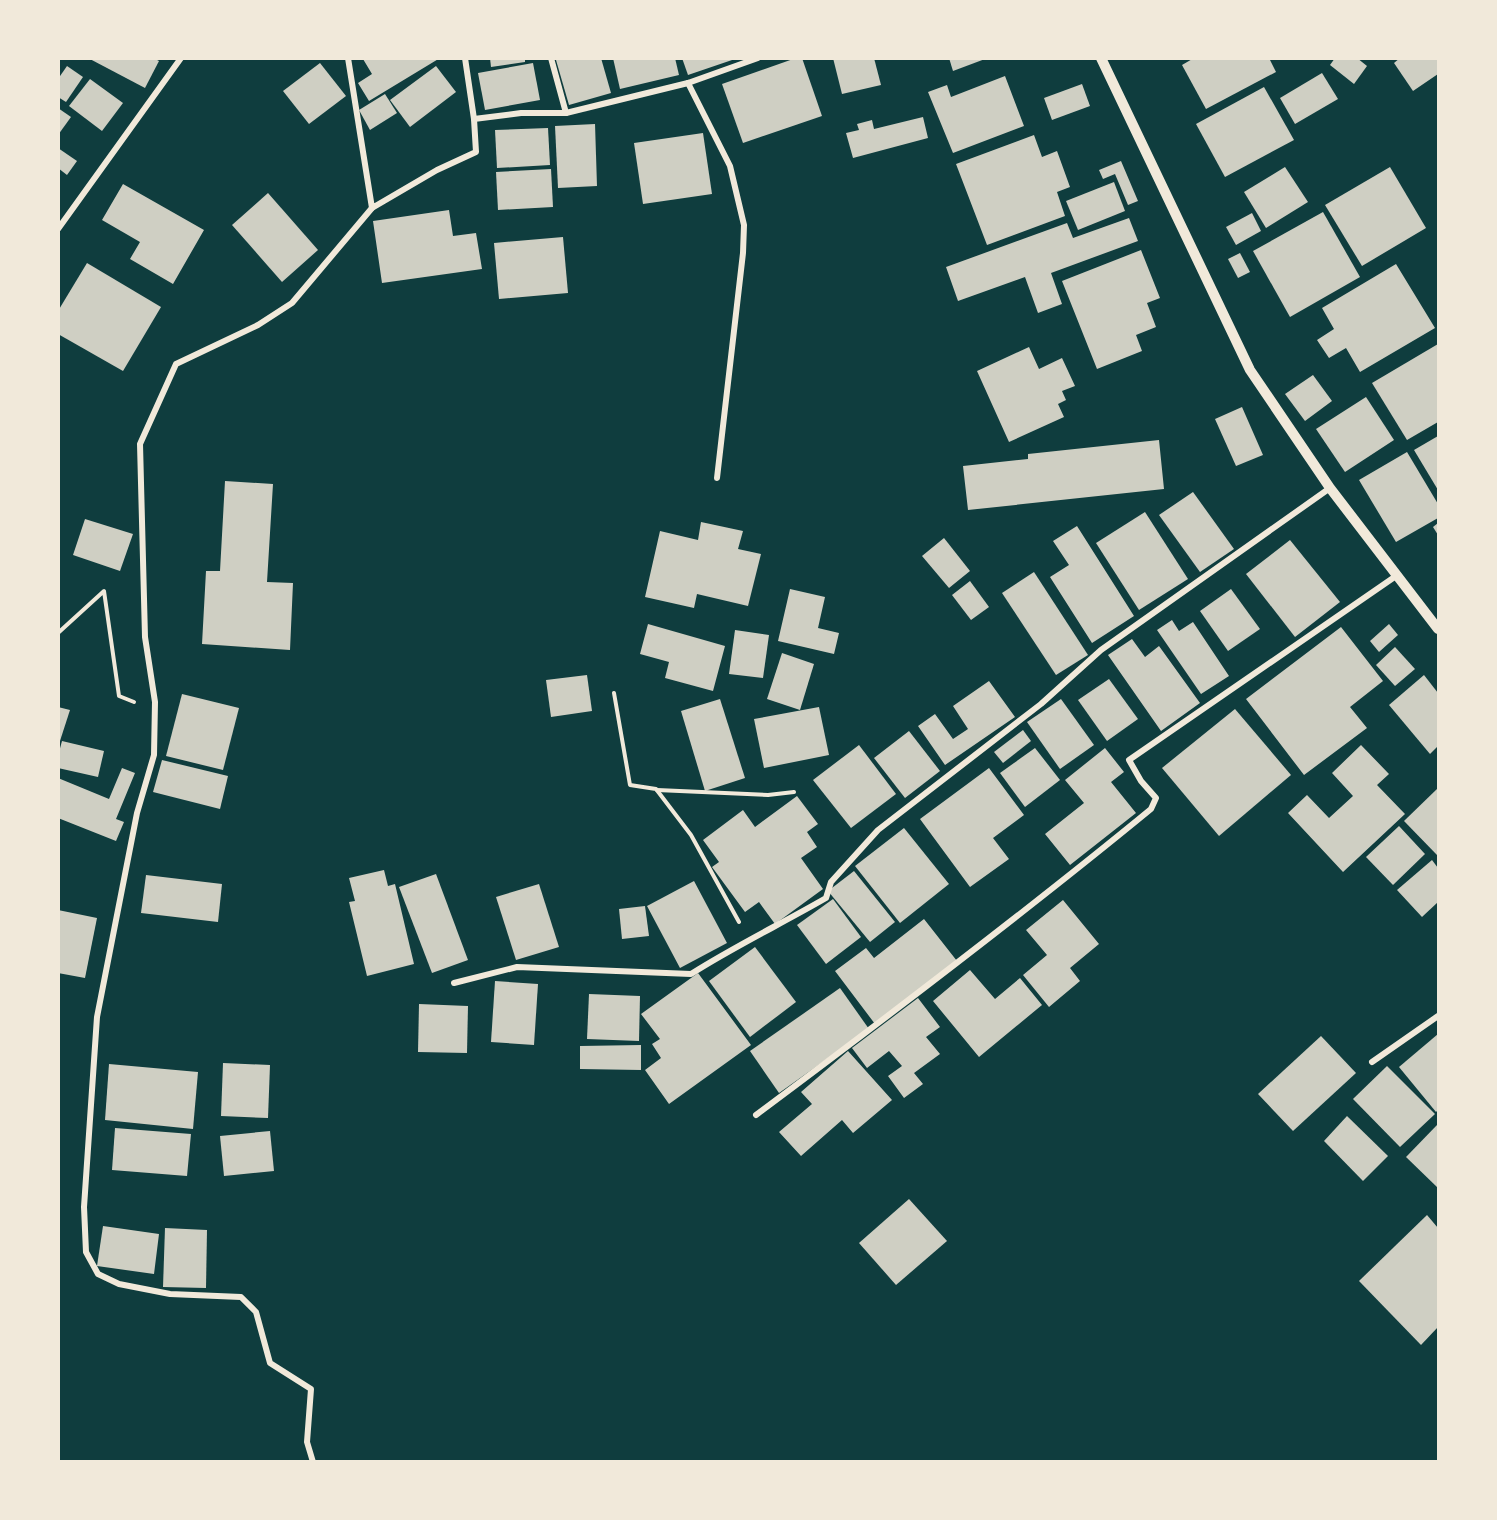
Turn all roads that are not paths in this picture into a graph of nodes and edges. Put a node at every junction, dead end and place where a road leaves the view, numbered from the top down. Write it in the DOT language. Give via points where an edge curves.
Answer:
graph roads {
  1 [pos="181,58"];
  2 [pos="348,58"];
  3 [pos="465,58"];
  4 [pos="551,58"];
  5 [pos="758,58"];
  6 [pos="1101,58"];
  7 [pos="687,83"];
  8 [pos="566,113"];
  9 [pos="474,119"];
  10 [pos="372,208"];
  11 [pos="58,229"];
  12 [pos="717,478"];
  13 [pos="1330,488"];
  14 [pos="1396,576"];
  15 [pos="1438,629"];
  16 [pos="454,983"];
  17 [pos="1438,1016"];
  18 [pos="1372,1062"];
  19 [pos="756,1115"];
  20 [pos="314,1461"];
  1 -- 11 [label="street"];
  2 -- 10 [label="street"];
  3 -- 9 [label="street"];
  4 -- 8 [label="street"];
  5 -- 7 [label="street"];
  6 -- 13 [label="street" via="1251,370"];
  7 -- 8 [label="street"];
  7 -- 12 [label="street" via="730,166 744,225"];
  8 -- 9 [label="street"];
  9 -- 10 [label="street" via="476,152"];
  10 -- 20 [label="street" via="292,303 258,325 176,364 140,444 145,636 155,709 154,755 138,813 98,1017 84,1207 86,1252 98,1274 119,1284 170,1294 241,1297 256,1312 270,1364 311,1389 307,1442"];
  13 -- 14 [label="street"];
  13 -- 16 [label="street" via="1101,650 1041,704 878,830 831,882 826,898 750,942 692,974 517,967"];
  14 -- 15 [label="street"];
  14 -- 19 [label="street" via="1129,760 1156,798 1151,809 907,1003"];
  17 -- 18 [label="street"];
}
